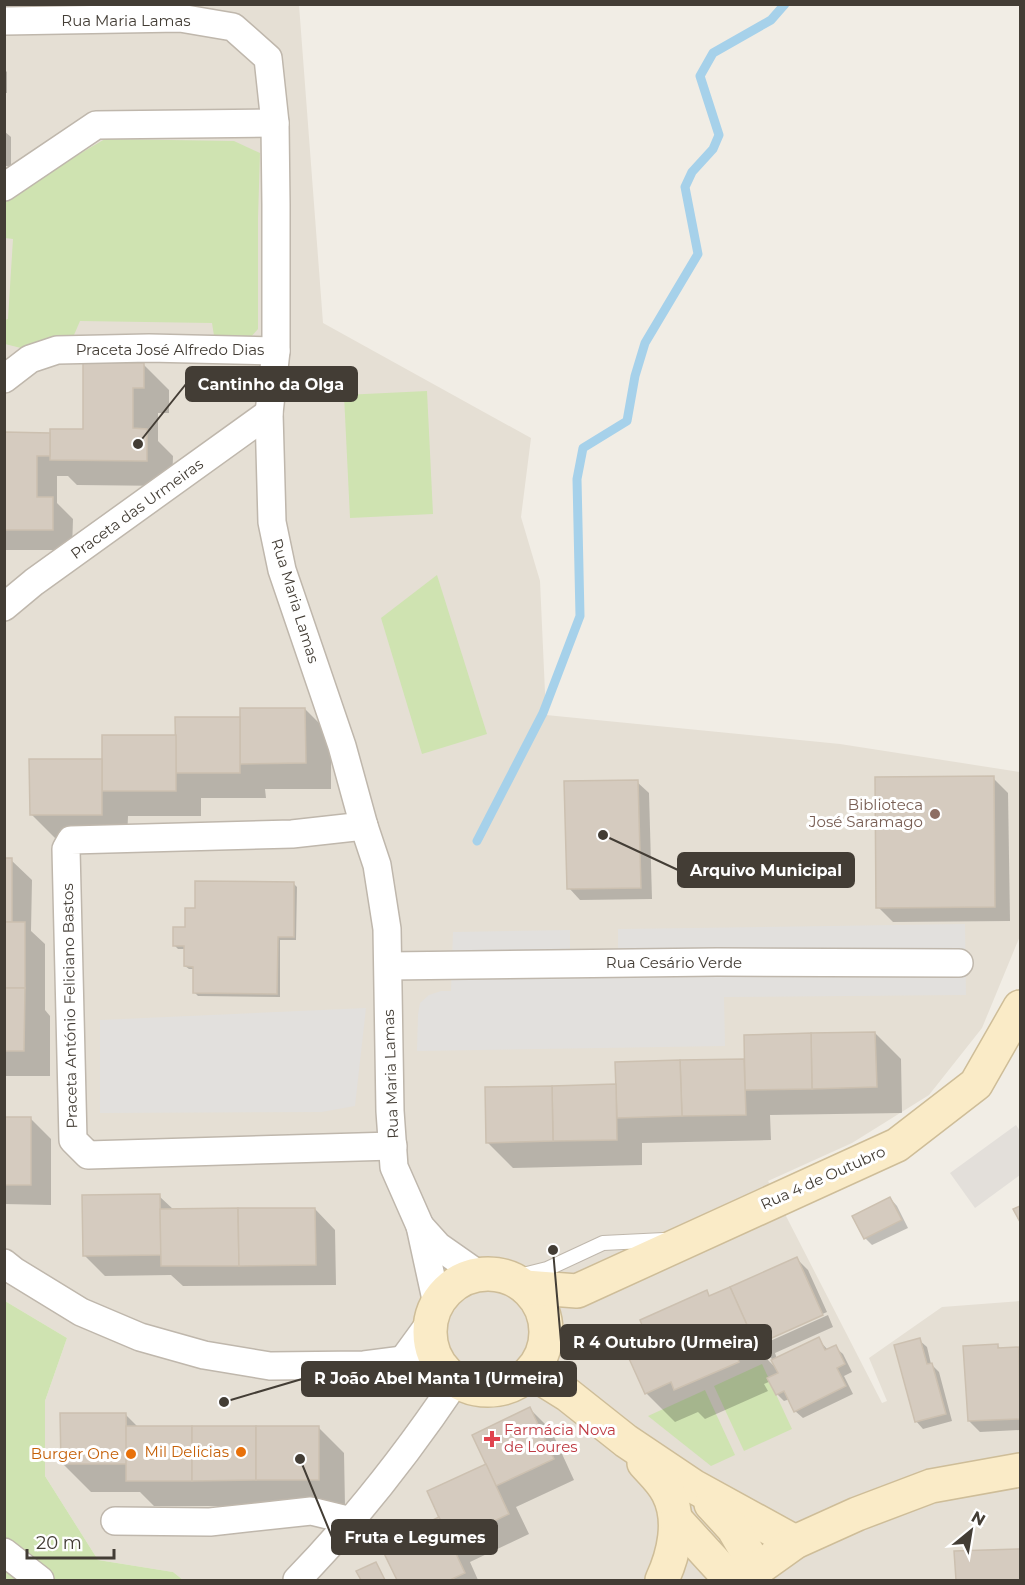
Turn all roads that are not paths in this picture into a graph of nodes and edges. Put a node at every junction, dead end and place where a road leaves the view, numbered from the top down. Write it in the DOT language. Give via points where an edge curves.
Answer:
graph roads {
  1 [pos="4,21"];
  2 [pos="275,123"];
  3 [pos="4,187"];
  4 [pos="276,351"];
  5 [pos="17,357"];
  6 [pos="4,379"];
  7 [pos="269,413"];
  8 [pos="4,607"];
  9 [pos="364,826"];
  10 [pos="958,963"];
  11 [pos="389,966"];
  12 [pos="1020,1007"];
  13 [pos="393,1146"];
  14 [pos="420,1226"];
  15 [pos="687,1239"];
  16 [pos="4,1263"];
  17 [pos="478,1274"];
  18 [pos="518,1282"];
  19 [pos="577,1291"];
  20 [pos="433,1314"];
  21 [pos="547,1339"];
  22 [pos="403,1360"];
  23 [pos="447,1371"];
  24 [pos="531,1372"];
  25 [pos="626,1441"];
  26 [pos="1020,1470"];
  27 [pos="693,1486"];
  28 [pos="676,1520"];
  29 [pos="115,1521"];
  30 [pos="352,1521"];
  31 [pos="795,1542"];
  32 [pos="4,1552"];
  33 [pos="743,1577"];
  34 [pos="40,1581"];
  35 [pos="297,1581"];
  36 [pos="662,1581"];
  1 -- 2 [label="street, Rua Maria Lamas" via="180,18 233,27 268,57"];
  2 -- 3 [label="street" via="96,125"];
  2 -- 4 [label="street, Rua Maria Lamas"];
  4 -- 5 [label="street, Praceta José Alfredo Dias" via="57,350"];
  4 -- 7 [label="street, Rua Maria Lamas"];
  5 -- 6 [label="street, Praceta José Alfredo Dias"];
  7 -- 8 [label="street, Praceta das Urmeiras"];
  7 -- 9 [label="street, Rua Maria Lamas" via="272,522 282,570 342,746"];
  9 -- 11 [label="street, Rua Maria Lamas" via="377,865"];
  9 -- 13 [label="street, Praceta António Feliciano Bastos" via="292,834 71,840 66,849 73,1140 88,1155"];
  10 -- 11 [label="street, Rua Cesário Verde"];
  11 -- 13 [label="street, Rua Maria Lamas"];
  12 -- 15 [label="street, Rua 4 de Outubro" via="976,1084 897,1144"];
  13 -- 14 [label="street, Rua Maria Lamas" via="394,1167"];
  14 -- 17 [label="street, Rua Maria Lamas" via="438,1246"];
  14 -- 20 [label="street, Rua Maria Lamas"];
  15 -- 18 [label="lane" via="603,1243"];
  15 -- 19 [label="street, Rua 4 de Outubro"];
  16 -- 22 [label="street" via="81,1312 140,1337 204,1355 270,1366 364,1365"];
  17 -- 18 [label="street" via="495,1274"];
  17 -- 20 [label="street" via="449,1288"];
  18 -- 19 [label="street, Rua 4 de Outubro"];
  18 -- 21 [label="street" via="538,1301"];
  19 -- 21 [label="street"];
  20 -- 22 [label="street"];
  20 -- 23 [label="street" via="430,1342"];
  21 -- 24 [label="street"];
  22 -- 23 [label="street"];
  23 -- 24 [label="street" via="475,1389 495,1390 515,1384"];
  23 -- 30 [label="street" via="424,1426"];
  24 -- 25 [label="street" via="568,1395"];
  25 -- 27 [label="street"];
  25 -- 28 [label="street" via="668,1492"];
  26 -- 31 [label="street" via="931,1486"];
  27 -- 31 [label="street"];
  27 -- 33 [label="street" via="733,1528"];
  28 -- 33 [label="street"];
  28 -- 36 [label="street" via="671,1560"];
  29 -- 30 [label="street" via="210,1522 310,1511"];
  30 -- 35 [label="street"];
  31 -- 33 [label="street"];
  32 -- 34 [label="street"];
}
